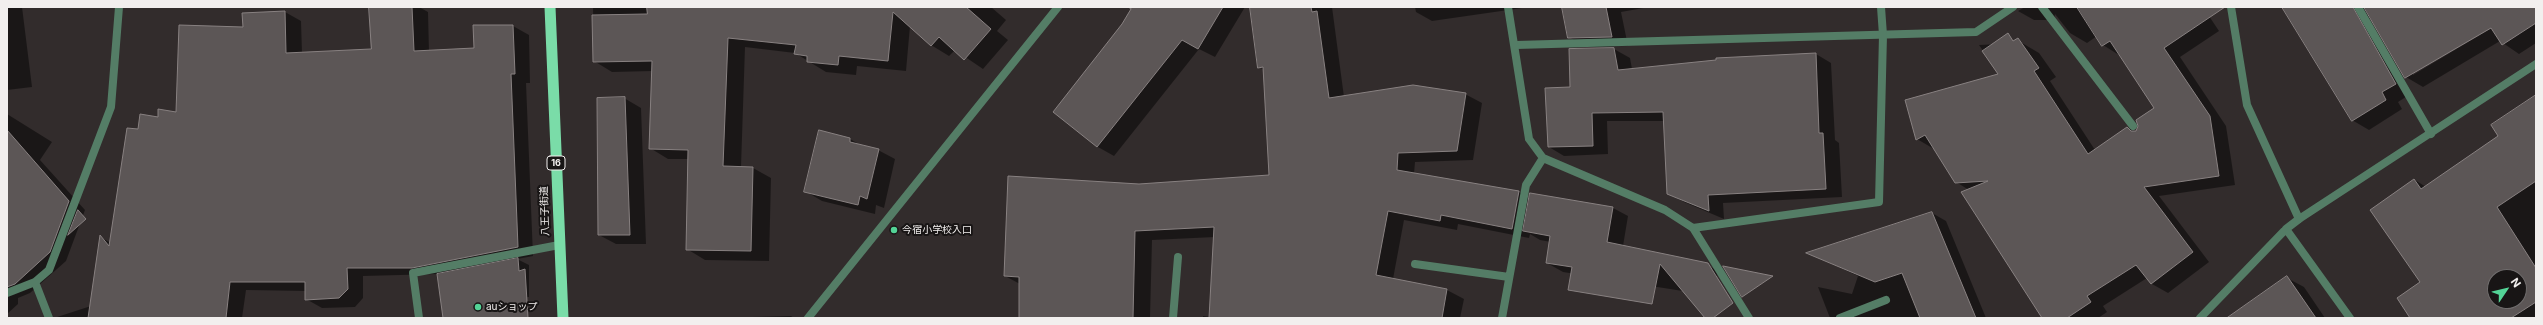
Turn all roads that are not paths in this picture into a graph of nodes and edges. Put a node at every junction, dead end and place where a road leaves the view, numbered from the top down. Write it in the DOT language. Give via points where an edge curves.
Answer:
graph roads {
  1 [pos="119,7"];
  2 [pos="550,7"];
  3 [pos="1058,7"];
  4 [pos="1508,7"];
  5 [pos="1881,7"];
  6 [pos="2013,7"];
  7 [pos="2042,7"];
  8 [pos="2231,7"];
  9 [pos="2358,7"];
  10 [pos="1883,36"];
  11 [pos="1516,45"];
  12 [pos="2536,64"];
  13 [pos="2133,126"];
  14 [pos="2431,134"];
  15 [pos="1543,158"];
  16 [pos="2299,219"];
  17 [pos="1693,228"];
  18 [pos="2286,229"];
  19 [pos="559,244"];
  20 [pos="1178,257"];
  21 [pos="1415,264"];
  22 [pos="1509,277"];
  23 [pos="35,282"];
  24 [pos="7,293"];
  25 [pos="1886,300"];
  26 [pos="49,318"];
  27 [pos="419,318"];
  28 [pos="563,318"];
  29 [pos="808,318"];
  30 [pos="1173,318"];
  31 [pos="1502,318"];
  32 [pos="1749,318"];
  33 [pos="1840,318"];
  34 [pos="2200,318"];
  35 [pos="2350,318"];
  1 -- 23 [label="street" via="111,107 50,270"];
  2 -- 19 [label="highway, 八王子街道 / 16"];
  3 -- 29 [label="street"];
  4 -- 11 [label="street"];
  5 -- 10 [label="street"];
  6 -- 10 [label="street" via="1976,32"];
  7 -- 13 [label="street"];
  8 -- 16 [label="street" via="2247,105"];
  9 -- 14 [label="street"];
  10 -- 11 [label="street"];
  10 -- 17 [label="street" via="1879,202"];
  11 -- 15 [label="street" via="1529,139"];
  12 -- 14 [label="street"];
  14 -- 16 [label="street"];
  15 -- 17 [label="street" via="1665,210"];
  15 -- 22 [label="street" via="1526,185"];
  16 -- 18 [label="street"];
  17 -- 32 [label="street"];
  18 -- 34 [label="street"];
  18 -- 35 [label="street"];
  19 -- 27 [label="street" via="413,273"];
  19 -- 28 [label="highway, 八王子街道 / 16"];
  20 -- 30 [label="street"];
  21 -- 22 [label="street"];
  22 -- 31 [label="street"];
  23 -- 24 [label="street"];
  23 -- 26 [label="street"];
  25 -- 33 [label="street"];
}
